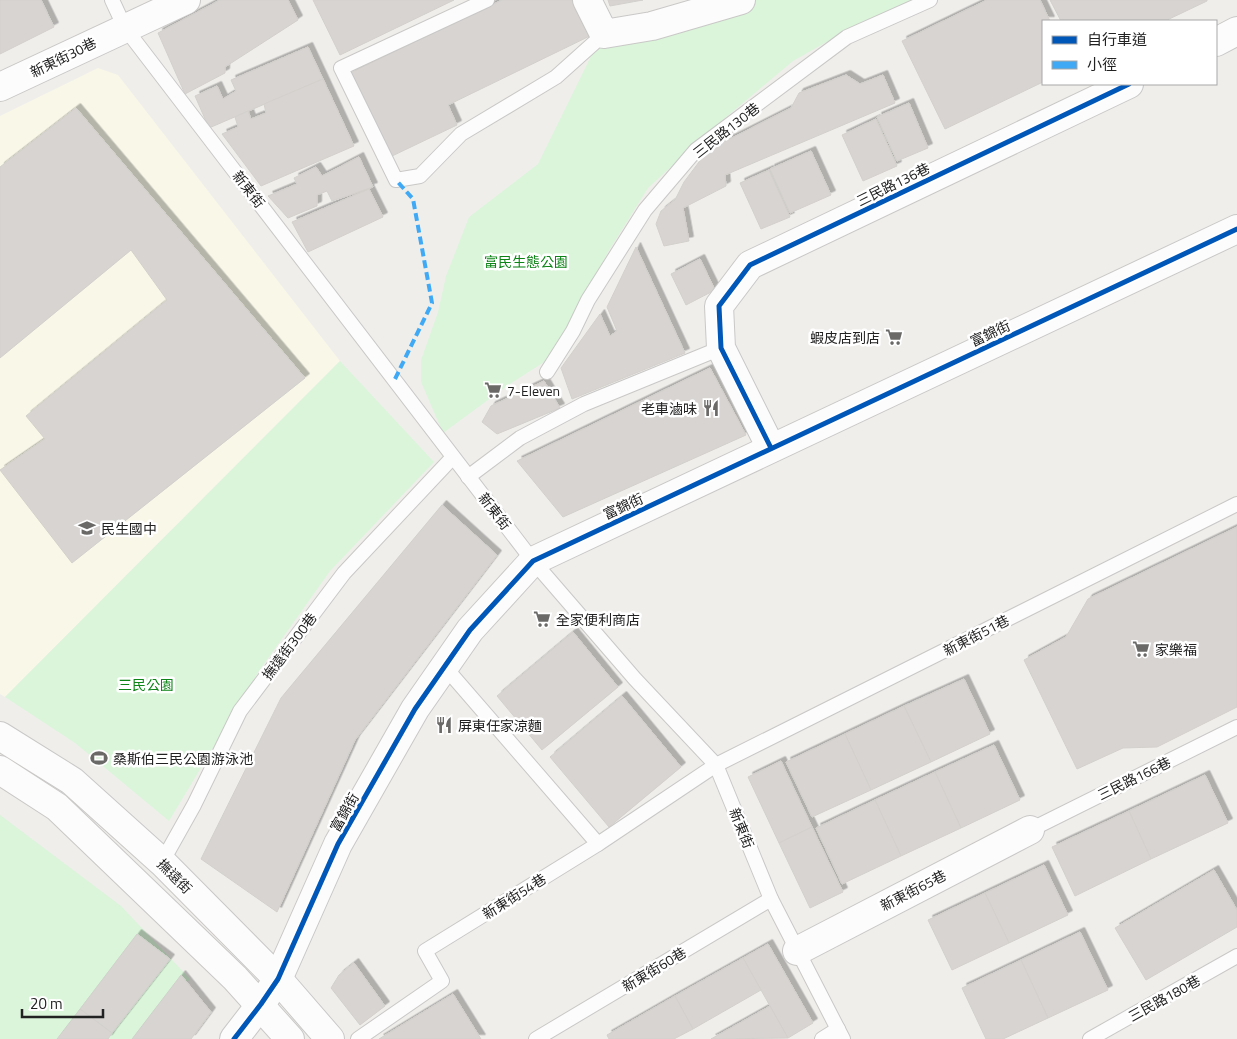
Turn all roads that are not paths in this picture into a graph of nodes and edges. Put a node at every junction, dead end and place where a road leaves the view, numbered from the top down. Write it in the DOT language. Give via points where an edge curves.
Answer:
graph roads {
  1 [pos="112,0"];
  2 [pos="186,0"];
  3 [pos="486,0"];
  4 [pos="587,0"];
  5 [pos="741,0"];
  6 [pos="930,0"];
  7 [pos="125,28"];
  8 [pos="1237,31"];
  9 [pos="604,34"];
  10 [pos="1217,41"];
  11 [pos="1126,85"];
  12 [pos="0,87"];
  13 [pos="1237,229"];
  14 [pos="721,348"];
  15 [pos="547,372"];
  16 [pos="771,448"];
  17 [pos="453,457"];
  18 [pos="468,477"];
  19 [pos="1237,504"];
  20 [pos="533,561"];
  21 [pos="444,666"];
  22 [pos="1237,727"];
  23 [pos="0,736"];
  24 [pos="716,765"];
  25 [pos="0,770"];
  26 [pos="1030,830"];
  27 [pos="598,844"];
  28 [pos="162,862"];
  29 [pos="771,899"];
  30 [pos="797,951"];
  31 [pos="1237,956"];
  32 [pos="278,979"];
  33 [pos="261,1004"];
  34 [pos="841,1034"];
  35 [pos="234,1039"];
  36 [pos="290,1039"];
  37 [pos="330,1039"];
  38 [pos="358,1039"];
  39 [pos="536,1039"];
  40 [pos="822,1039"];
  41 [pos="1090,1039"];
  1 -- 7 [label="lane, 新東街"];
  2 -- 7 [label="street, 新東街30巷"];
  3 -- 9 [label="lane" via="341,68 396,180 420,176 461,134 556,77"];
  4 -- 9 [label="street"];
  5 -- 9 [label="street" via="652,26"];
  6 -- 15 [label="lane, 三民路130巷" via="847,37 696,150 645,210"];
  7 -- 12 [label="street, 新東街30巷"];
  7 -- 17 [label="lane, 新東街"];
  8 -- 10 [label="street"];
  11 -- 14 [label="street, 三民路136巷" via="750,265 719,306"];
  13 -- 16 [label="street, 富錦街"];
  14 -- 16 [label="street"];
  14 -- 18 [label="lane" via="584,404 520,438"];
  16 -- 20 [label="street, 富錦街"];
  17 -- 18 [label="lane, 新東街"];
  17 -- 28 [label="lane, 撫遠街300巷" via="344,573 240,711"];
  18 -- 20 [label="lane, 新東街"];
  19 -- 24 [label="lane, 新東街51巷"];
  20 -- 21 [label="street, 富錦街" via="470,630"];
  20 -- 24 [label="lane, 新東街" via="635,679"];
  21 -- 27 [label="lane"];
  21 -- 32 [label="street, 富錦街" via="338,844"];
  22 -- 26 [label="lane, 三民路166巷"];
  23 -- 28 [label="street, 撫遠街" via="72,781"];
  24 -- 27 [label="lane, 新東街54巷"];
  24 -- 29 [label="lane, 新東街"];
  25 -- 33 [label="street" via="57,807"];
  26 -- 30 [label="street, 新東街65巷"];
  27 -- 38 [label="lane, 新東街54巷" via="426,951 442,981"];
  28 -- 32 [label="street, 撫遠街"];
  29 -- 30 [label="lane, 新東街"];
  29 -- 39 [label="lane, 新東街60巷"];
  30 -- 34 [label="lane, 新東街"];
  31 -- 41 [label="lane, 三民路180巷"];
  32 -- 33 [label="street, 富錦街"];
  32 -- 37 [label="street, 撫遠街"];
  33 -- 35 [label="street, 富錦街"];
  33 -- 36 [label="street"];
  34 -- 40 [label="lane"];
}
